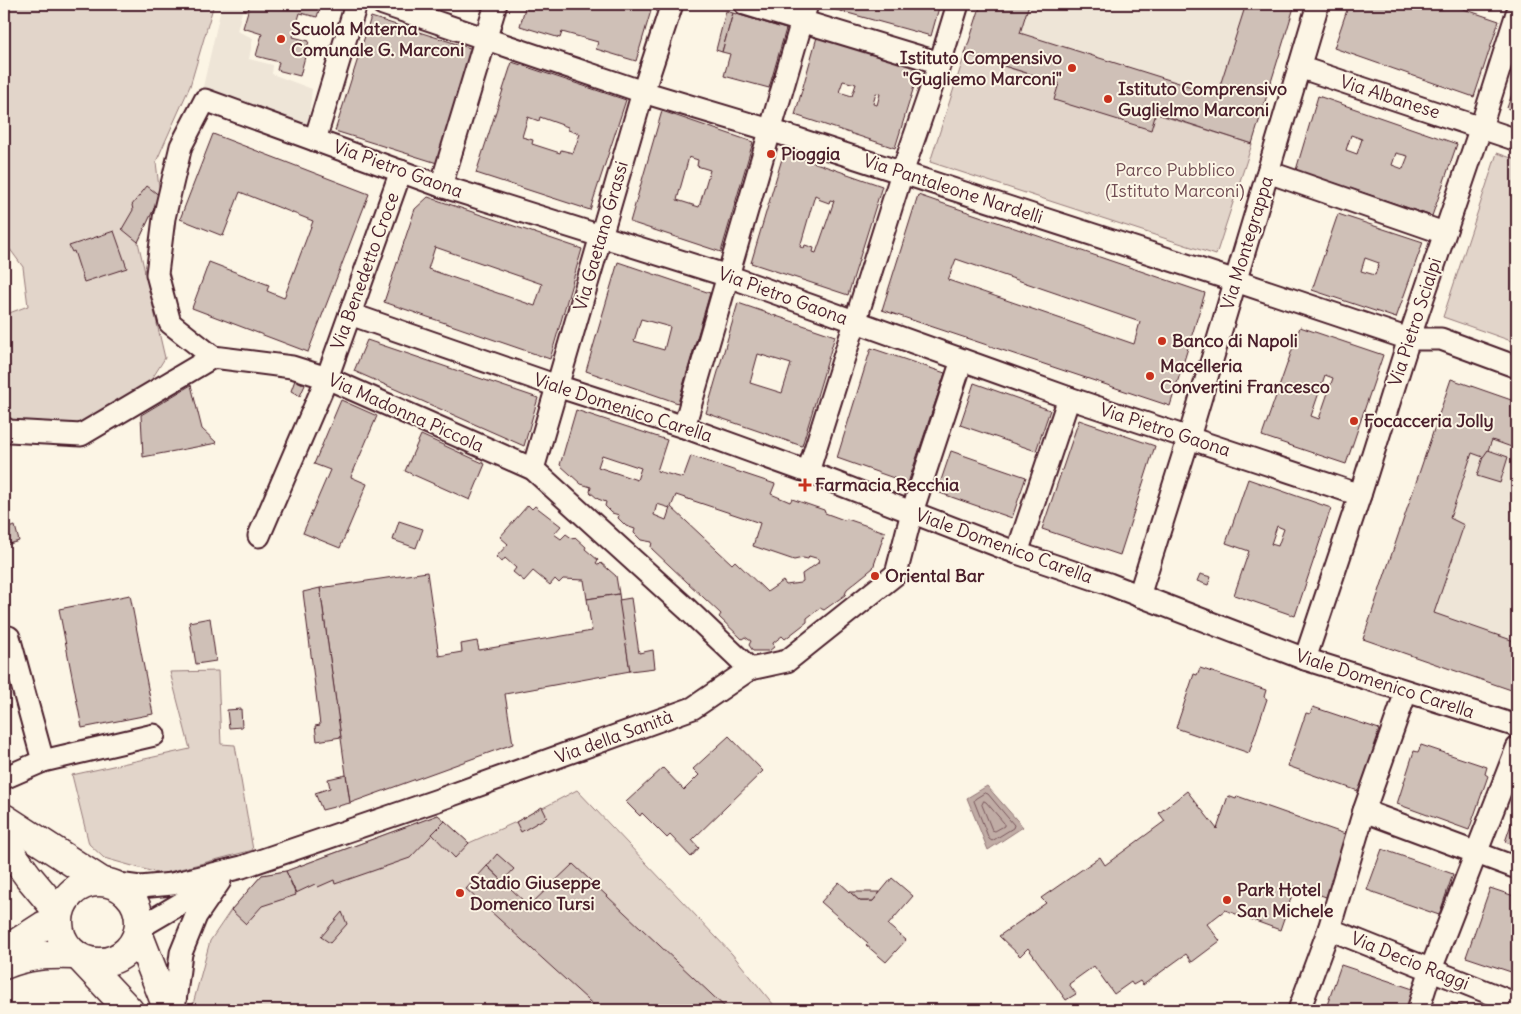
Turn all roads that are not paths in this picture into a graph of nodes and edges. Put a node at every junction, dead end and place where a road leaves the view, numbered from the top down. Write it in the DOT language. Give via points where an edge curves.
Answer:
graph roads {
  1 [pos="356,4"];
  2 [pos="383,4"];
  3 [pos="496,4"];
  4 [pos="672,4"];
  5 [pos="745,4"];
  6 [pos="958,4"];
  7 [pos="1318,4"];
  8 [pos="1501,4"];
  9 [pos="1517,11"];
  10 [pos="804,12"];
  11 [pos="486,37"];
  12 [pos="940,63"];
  13 [pos="1299,67"];
  14 [pos="643,92"];
  15 [pos="1481,128"];
  16 [pos="770,130"];
  17 [pos="315,140"];
  18 [pos="1517,140"];
  19 [pos="401,171"];
  20 [pos="1268,172"];
  21 [pos="902,173"];
  22 [pos="441,186"];
  23 [pos="1444,233"];
  24 [pos="601,236"];
  25 [pos="728,276"];
  26 [pos="1236,281"];
  27 [pos="350,314"];
  28 [pos="856,322"];
  29 [pos="1408,339"];
  30 [pos="213,357"];
  31 [pos="962,360"];
  32 [pos="1517,367"];
  33 [pos="327,378"];
  34 [pos="557,386"];
  35 [pos="1069,398"];
  36 [pos="684,427"];
  37 [pos="4,428"];
  38 [pos="1189,437"];
  39 [pos="534,469"];
  40 [pos="808,472"];
  41 [pos="1360,495"];
  42 [pos="912,512"];
  43 [pos="259,536"];
  44 [pos="1017,552"];
  45 [pos="1139,596"];
  46 [pos="9,637"];
  47 [pos="1305,659"];
  48 [pos="750,669"];
  49 [pos="1406,692"];
  50 [pos="1517,726"];
  51 [pos="154,735"];
  52 [pos="1517,748"];
  53 [pos="44,761"];
  54 [pos="4,778"];
  55 [pos="1364,811"];
  56 [pos="4,818"];
  57 [pos="4,843"];
  58 [pos="1477,852"];
  59 [pos="242,867"];
  60 [pos="1517,868"];
  61 [pos="220,881"];
  62 [pos="106,882"];
  63 [pos="59,916"];
  64 [pos="1330,929"];
  65 [pos="138,931"];
  66 [pos="4,951"];
  67 [pos="78,957"];
  68 [pos="4,965"];
  69 [pos="1431,969"];
  70 [pos="1517,1004"];
  71 [pos="129,1010"];
  72 [pos="168,1010"];
  73 [pos="174,1010"];
  74 [pos="1299,1010"];
  75 [pos="1418,1010"];
  1 -- 17 [label="street"];
  2 -- 11 [label="street, Via Pantaleone Nardelli"];
  3 -- 11 [label="street"];
  4 -- 14 [label="street, Via Gaetano Grassi"];
  5 -- 10 [label="street"];
  6 -- 12 [label="street"];
  7 -- 13 [label="street, Via Montegrappa"];
  8 -- 9 [label="street"];
  9 -- 15 [label="street, Via Pietro Scialpi"];
  10 -- 12 [label="street"];
  10 -- 16 [label="street"];
  11 -- 14 [label="street, Via Pantaleone Nardelli"];
  11 -- 22 [label="street"];
  12 -- 21 [label="street"];
  13 -- 15 [label="street, Via Albanese"];
  13 -- 20 [label="street, Via Montegrappa"];
  14 -- 16 [label="street, Via Pantaleone Nardelli"];
  14 -- 24 [label="street, Via Gaetano Grassi"];
  15 -- 18 [label="street, Via Albanese"];
  15 -- 23 [label="street, Via Pietro Scialpi"];
  16 -- 21 [label="street, Via Pantaleone Nardelli"];
  16 -- 25 [label="street"];
  17 -- 19 [label="street, Via Pietro Gaona"];
  17 -- 30 [label="street, Via Pietro Gaona" via="204,100 181,146 164,218 157,274 170,322"];
  19 -- 22 [label="street, Via Pietro Gaona"];
  19 -- 27 [label="street, Via Benedetto Croce"];
  20 -- 23 [label="street"];
  20 -- 26 [label="street, Via Montegrappa"];
  21 -- 26 [label="street, Via Pantaleone Nardelli"];
  21 -- 28 [label="street"];
  22 -- 24 [label="street, Via Pietro Gaona"];
  23 -- 29 [label="street, Via Pietro Scialpi"];
  24 -- 25 [label="street, Via Pietro Gaona"];
  24 -- 34 [label="street, Via Gaetano Grassi"];
  25 -- 28 [label="street, Via Pietro Gaona"];
  25 -- 36 [label="street"];
  26 -- 29 [label="street, Via Pantaleone Nardelli"];
  26 -- 38 [label="street, Via Montegrappa"];
  27 -- 33 [label="street, Via Benedetto Croce"];
  27 -- 34 [label="street, Viale Domenico Carella"];
  28 -- 31 [label="street, Via Pietro Gaona"];
  28 -- 40 [label="street"];
  29 -- 32 [label="street, Via Pantaleone Nardelli" via="1441,340"];
  29 -- 41 [label="street, Via Pietro Scialpi"];
  30 -- 33 [label="street, Via Madonna Piccola" via="292,366"];
  30 -- 37 [label="street" via="81,435 9,431"];
  31 -- 35 [label="street, Via Pietro Gaona"];
  31 -- 42 [label="street, Via della Sanità"];
  33 -- 39 [label="street, Via Madonna Piccola"];
  33 -- 43 [label="street, Via Benedetto Croce"];
  34 -- 36 [label="street, Viale Domenico Carella"];
  34 -- 39 [label="street, Via Gaetano Grassi"];
  35 -- 38 [label="street, Via Pietro Gaona"];
  35 -- 44 [label="street"];
  36 -- 40 [label="street, Viale Domenico Carella"];
  38 -- 41 [label="street, Via Pietro Gaona"];
  38 -- 45 [label="street, Via Montegrappa"];
  39 -- 48 [label="street, Via Madonna Piccola"];
  40 -- 42 [label="street, Viale Domenico Carella"];
  41 -- 47 [label="street, Via Pietro Scialpi"];
  42 -- 44 [label="street, Viale Domenico Carella"];
  42 -- 48 [label="street, Via della Sanità" via="896,574 786,661"];
  44 -- 45 [label="street, Viale Domenico Carella"];
  45 -- 47 [label="street, Viale Domenico Carella"];
  46 -- 53 [label="street"];
  47 -- 49 [label="street, Viale Domenico Carella"];
  48 -- 59 [label="street, Via della Sanità" via="693,708"];
  49 -- 50 [label="street, Viale Domenico Carella"];
  49 -- 55 [label="street"];
  51 -- 53 [label="street"];
  52 -- 58 [label="street"];
  53 -- 54 [label="street"];
  55 -- 58 [label="street"];
  55 -- 64 [label="street"];
  56 -- 62 [label="main road"];
  57 -- 63 [label="main road"];
  58 -- 60 [label="street"];
  58 -- 69 [label="street"];
  59 -- 61 [label="street, Via della Sanità"];
  59 -- 62 [label="street, Via della Sanità" via="172,884 140,887"];
  61 -- 65 [label="street, Via della Sanità"];
  61 -- 73 [label="street" via="196,916 181,953"];
  62 -- 63 [label="main road" via="87,883 74,889 65,900"];
  62 -- 65 [label="main road" via="122,889 137,907"];
  63 -- 66 [label="main road"];
  63 -- 67 [label="main road" via="60,934 65,946"];
  64 -- 69 [label="street, Via Decio Raggi"];
  64 -- 74 [label="street"];
  65 -- 67 [label="main road" via="134,942 117,959 93,963"];
  65 -- 72 [label="main road"];
  67 -- 68 [label="main road" via="48,954"];
  67 -- 71 [label="main road"];
  69 -- 70 [label="street, Via Decio Raggi"];
  69 -- 75 [label="street"];
}
